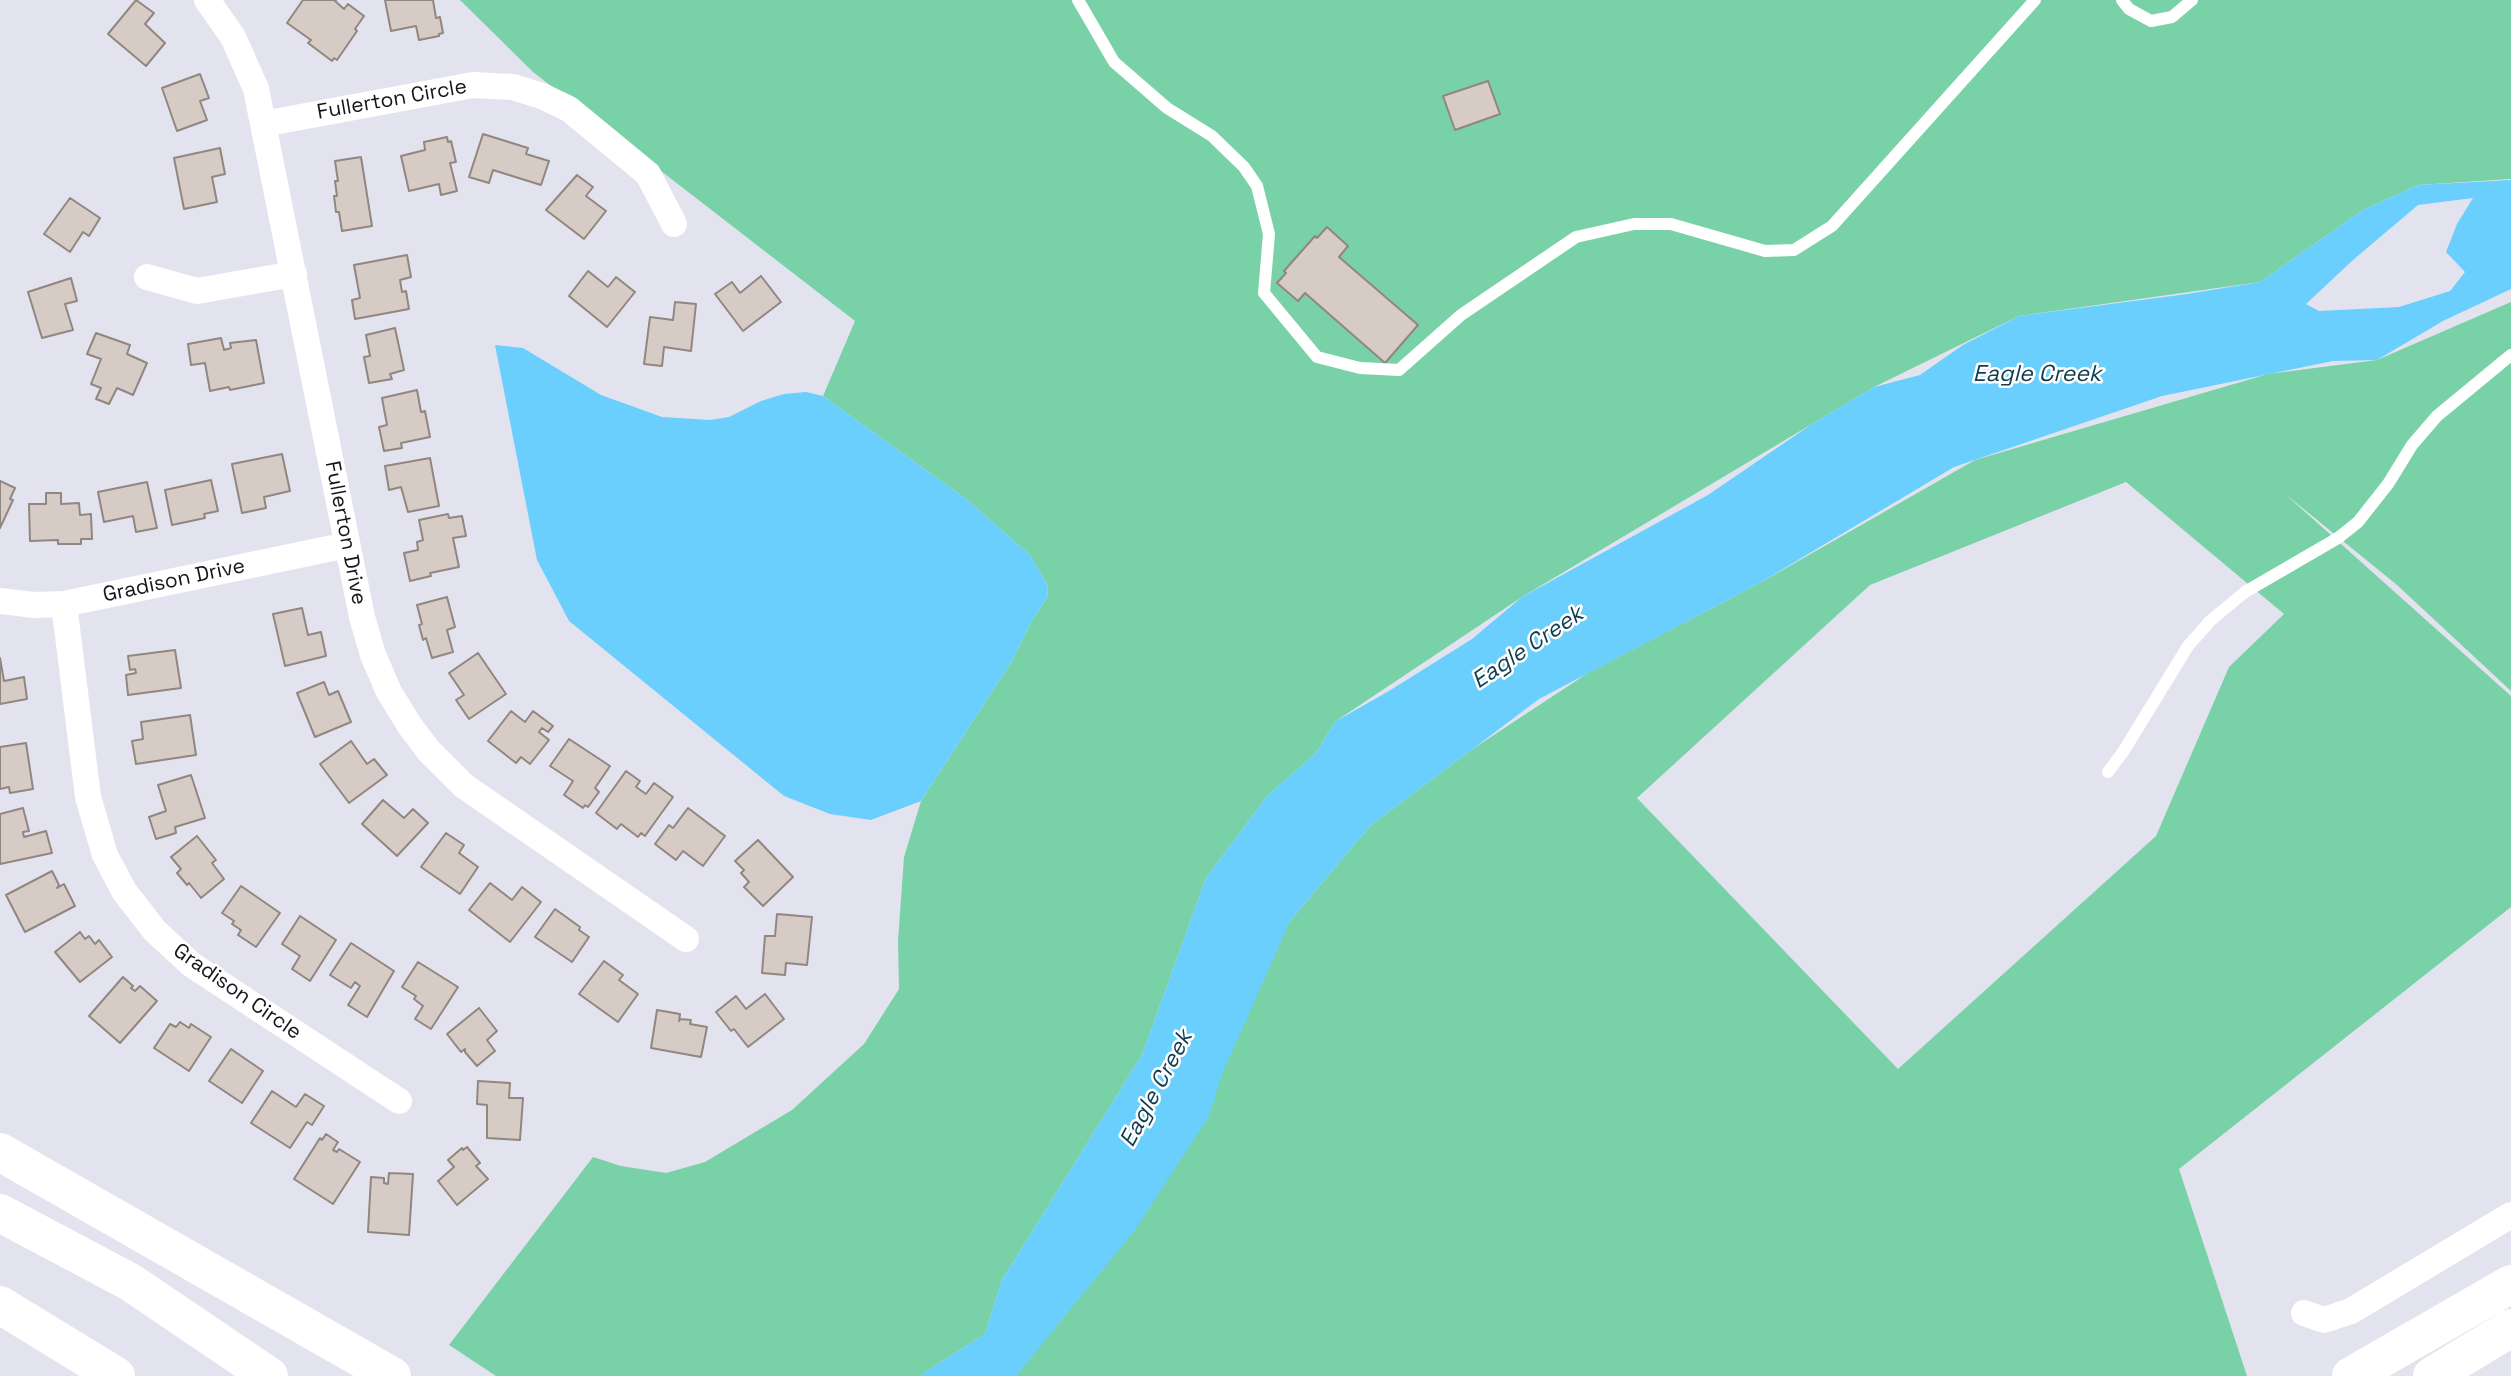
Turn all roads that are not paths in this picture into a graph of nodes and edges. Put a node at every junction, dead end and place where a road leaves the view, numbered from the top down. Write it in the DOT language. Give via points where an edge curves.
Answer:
graph roads {
  1 [pos="207,0"];
  2 [pos="1078,0"];
  3 [pos="2035,0"];
  4 [pos="2122,0"];
  5 [pos="2192,0"];
  6 [pos="263,124"];
  7 [pos="674,224"];
  8 [pos="294,274"];
  9 [pos="147,277"];
  10 [pos="2511,355"];
  11 [pos="347,545"];
  12 [pos="0,601"];
  13 [pos="64,604"];
  14 [pos="2108,772"];
  15 [pos="686,939"];
  16 [pos="400,1101"];
  17 [pos="0,1152"];
  18 [pos="0,1213"];
  19 [pos="2511,1215"];
  20 [pos="2511,1284"];
  21 [pos="0,1305"];
  22 [pos="2304,1313"];
  23 [pos="2511,1328"];
  24 [pos="116,1376"];
  25 [pos="269,1376"];
  26 [pos="392,1376"];
  27 [pos="2351,1376"];
  28 [pos="2432,1376"];
  1 -- 6 [label="street, Fullerton Drive" via="247,66"];
  2 -- 3 [label="lane" via="1114,62 1167,108 1212,136 1257,186 1269,234 1264,293 1317,357 1360,368 1399,370 1461,315 1576,237 1634,224 1671,223 1765,251 1794,250 1832,226"];
  4 -- 5 [label="lane" via="2151,21 2172,18"];
  6 -- 7 [label="street, Fullerton Circle" via="473,85 513,87 569,109 648,174"];
  6 -- 8 [label="street, Fullerton Drive"];
  8 -- 9 [label="street" via="197,291"];
  8 -- 11 [label="street, Fullerton Drive"];
  10 -- 14 [label="lane" via="2437,416 2358,522 2245,592 2210,621 2188,646"];
  11 -- 13 [label="street, Gradison Drive"];
  11 -- 15 [label="street, Fullerton Drive" via="373,655 394,702 428,750 488,804"];
  12 -- 13 [label="street, Gradison Drive"];
  13 -- 16 [label="street, Gradison Circle" via="88,797 105,855 124,891 155,931 200,971"];
  17 -- 26 [label="main road"];
  18 -- 25 [label="main road" via="130,1283"];
  19 -- 22 [label="street" via="2351,1311 2324,1320"];
  20 -- 27 [label="main road"];
  21 -- 24 [label="main road"];
  23 -- 28 [label="main road"];
}
